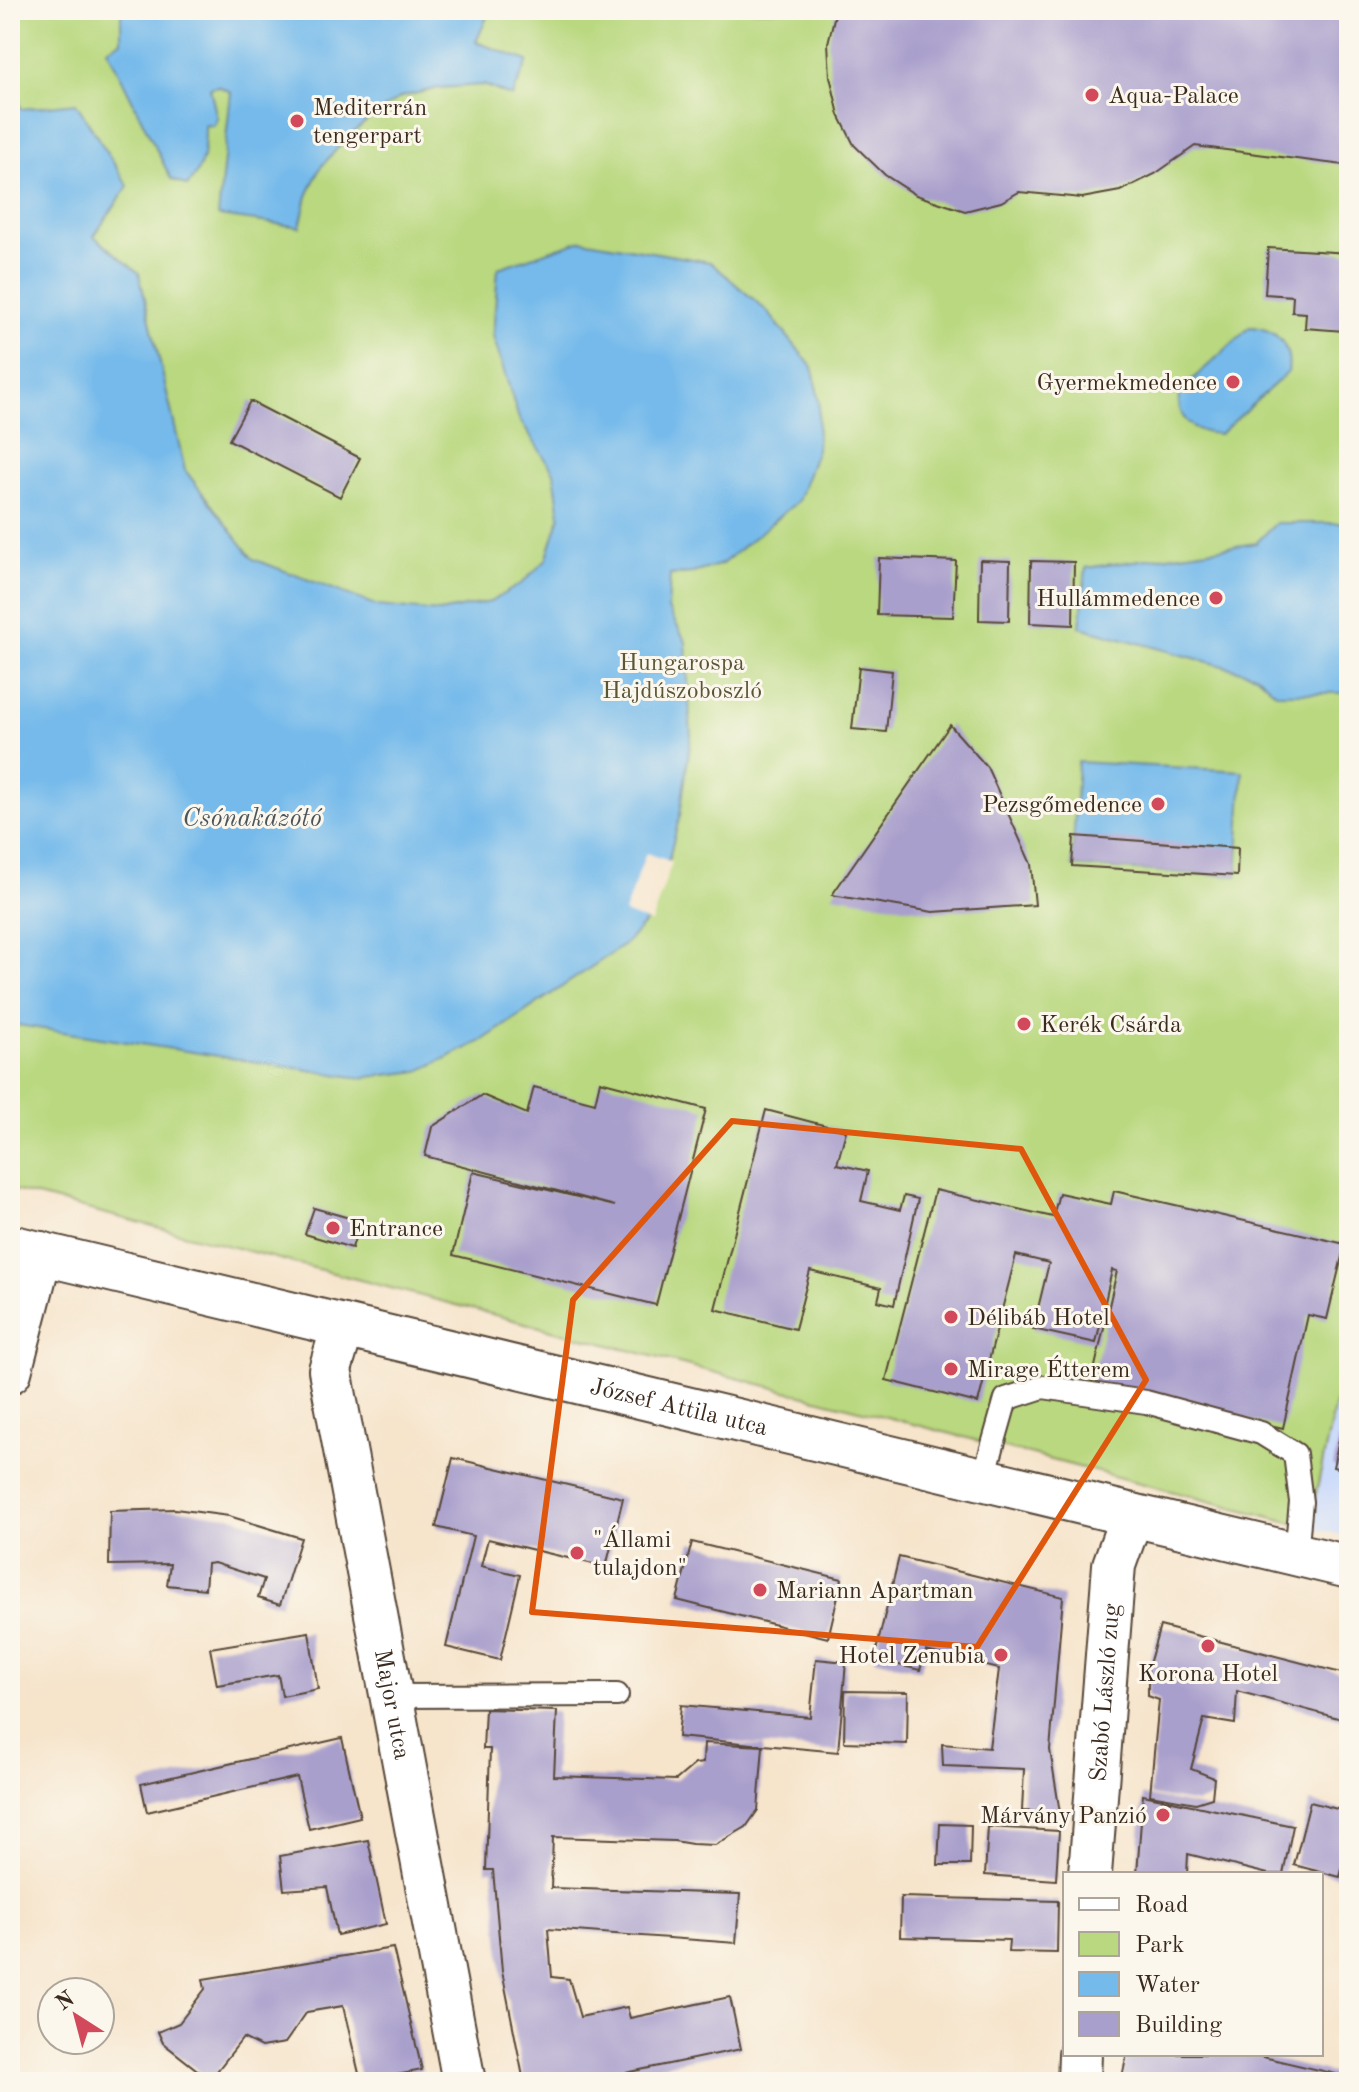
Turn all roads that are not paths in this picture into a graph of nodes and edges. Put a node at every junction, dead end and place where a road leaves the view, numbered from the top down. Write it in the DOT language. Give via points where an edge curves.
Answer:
graph roads {
  1 [pos="26,1249"];
  2 [pos="343,1326"];
  3 [pos="10,1372"];
  4 [pos="983,1480"];
  5 [pos="1132,1515"];
  6 [pos="1296,1554"];
  7 [pos="1349,1567"];
  8 [pos="617,1695"];
  9 [pos="392,1696"];
  10 [pos="1090,1872"];
  11 [pos="1080,2056"];
  12 [pos="464,2082"];
  13 [pos="1079,2082"];
  1 -- 2 [label="street, József Attila utca"];
  1 -- 3 [label="street"];
  2 -- 4 [label="street, József Attila utca"];
  2 -- 9 [label="street, Major utca" via="330,1370"];
  4 -- 5 [label="street, József Attila utca"];
  4 -- 6 [label="lane" via="1006,1399 1043,1387 1146,1402 1261,1433 1295,1454 1301,1502"];
  5 -- 6 [label="street, József Attila utca"];
  5 -- 10 [label="street, Szabó László zug" via="1114,1565"];
  6 -- 7 [label="street, József Attila utca"];
  8 -- 9 [label="lane"];
  9 -- 12 [label="street, Major utca"];
  11 -- 13 [label="street"];
}
